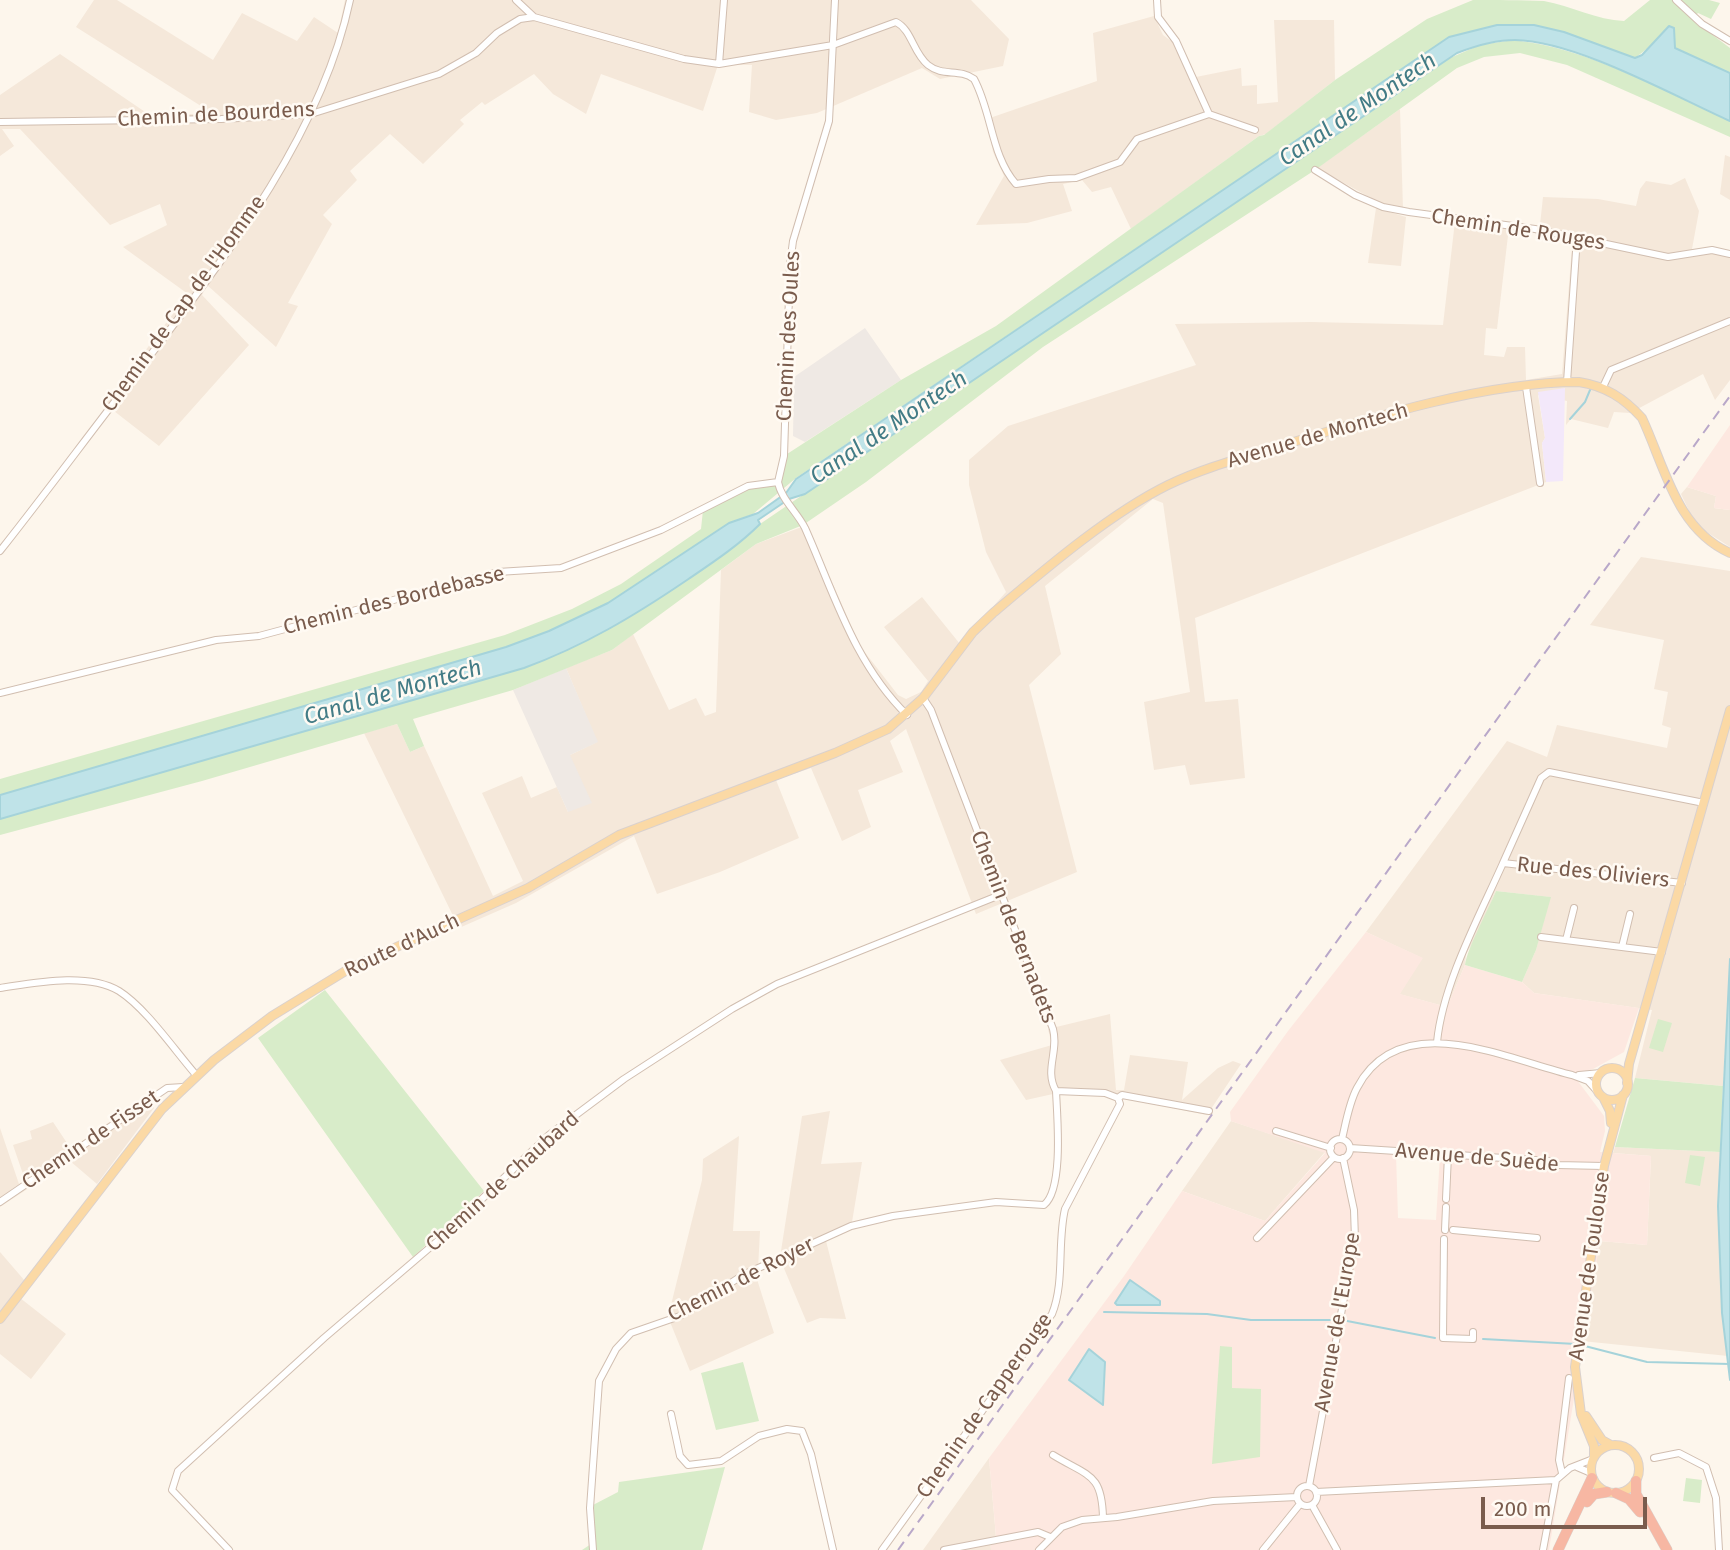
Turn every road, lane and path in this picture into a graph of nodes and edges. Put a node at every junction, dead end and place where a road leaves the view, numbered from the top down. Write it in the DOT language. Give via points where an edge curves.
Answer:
graph roads {
  1 [pos="349,0"];
  2 [pos="724,0"];
  3 [pos="835,0"];
  4 [pos="1157,0"];
  5 [pos="1676,0"];
  6 [pos="520,2"];
  7 [pos="534,17"];
  8 [pos="1730,41"];
  9 [pos="833,46"];
  10 [pos="719,64"];
  11 [pos="311,114"];
  12 [pos="1209,114"];
  13 [pos="0,122"];
  14 [pos="1255,131"];
  15 [pos="1315,170"];
  16 [pos="1577,237"];
  17 [pos="1730,254"];
  18 [pos="1730,321"];
  19 [pos="1567,382"];
  20 [pos="1526,387"];
  21 [pos="1603,387"];
  22 [pos="778,482"];
  23 [pos="1540,483"];
  24 [pos="0,551"];
  25 [pos="1730,553"];
  26 [pos="0,693"];
  27 [pos="923,698"];
  28 [pos="1730,710"];
  29 [pos="907,715"];
  30 [pos="1704,803"];
  31 [pos="1503,863"];
  32 [pos="1682,883"];
  33 [pos="1000,895"];
  34 [pos="1574,908"];
  35 [pos="1630,914"];
  36 [pos="1541,937"];
  37 [pos="1566,940"];
  38 [pos="1622,947"];
  39 [pos="1662,952"];
  40 [pos="0,988"];
  41 [pos="1437,1042"];
  42 [pos="1634,1048"];
  43 [pos="1606,1071"];
  44 [pos="1572,1075"];
  45 [pos="197,1076"];
  46 [pos="1627,1083"];
  47 [pos="183,1087"];
  48 [pos="1056,1091"];
  49 [pos="1601,1095"];
  50 [pos="1623,1095"];
  51 [pos="1118,1098"];
  52 [pos="1209,1111"];
  53 [pos="1612,1129"];
  54 [pos="1276,1131"];
  55 [pos="1342,1139"];
  56 [pos="1331,1147"];
  57 [pos="1350,1148"];
  58 [pos="1448,1155"];
  59 [pos="1334,1157"];
  60 [pos="1343,1158"];
  61 [pos="1604,1166"];
  62 [pos="1446,1199"];
  63 [pos="0,1202"];
  64 [pos="1446,1207"];
  65 [pos="1257,1238"];
  66 [pos="1537,1238"];
  67 [pos="1444,1239"];
  68 [pos="0,1319"];
  69 [pos="1473,1332"];
  70 [pos="1569,1378"];
  71 [pos="1580,1403"];
  72 [pos="671,1414"];
  73 [pos="1611,1445"];
  74 [pos="1053,1455"];
  75 [pos="1593,1457"];
  76 [pos="1654,1458"];
  77 [pos="1575,1467"];
  78 [pos="1562,1472"];
  79 [pos="1592,1475"];
  80 [pos="1556,1480"];
  81 [pos="1636,1481"];
  82 [pos="1309,1486"];
  83 [pos="1317,1492"];
  84 [pos="1612,1492"];
  85 [pos="1299,1500"];
  86 [pos="1312,1505"];
  87 [pos="1104,1518"];
  88 [pos="1051,1537"];
  89 [pos="229,1550"];
  90 [pos="593,1550"];
  91 [pos="833,1550"];
  92 [pos="882,1550"];
  93 [pos="944,1550"];
  94 [pos="1039,1550"];
  95 [pos="1263,1550"];
  96 [pos="1337,1550"];
  97 [pos="1543,1550"];
  98 [pos="1558,1550"];
  99 [pos="1564,1550"];
  100 [pos="1662,1550"];
  101 [pos="1667,1550"];
  102 [pos="1718,1550"];
  1 -- 11 [label="street, Chemin de Cap de l'Homme" via="341,42"];
  2 -- 10 [label="street"];
  3 -- 9 [label="street, Chemin des Oules"];
  4 -- 12 [label="street" via="1158,17 1176,41"];
  5 -- 8 [label="street"];
  6 -- 7 [label="street"];
  7 -- 10 [label="street"];
  7 -- 11 [label="street, Chemin de Bourdens" via="520,19 439,74"];
  9 -- 10 [label="street"];
  9 -- 12 [label="street" via="896,22 928,65 941,73 960,72 974,79 998,153 1016,184 1076,178 1120,162 1137,139"];
  9 -- 22 [label="street, Chemin des Oules" via="826,134 792,252 784,456"];
  11 -- 13 [label="street, Chemin de Bourdens"];
  11 -- 24 [label="street, Chemin de Cap de l'Homme" via="223,257"];
  12 -- 14 [label="street"];
  15 -- 16 [label="street, Chemin de Rouges" via="1383,207"];
  16 -- 17 [label="street, Chemin de Rouges" via="1668,257 1698,250"];
  16 -- 19 [label="street"];
  18 -- 21 [label="street" via="1611,370"];
  19 -- 20 [label="main road, Avenue de Montech"];
  19 -- 21 [label="main road, Avenue de Montech"];
  20 -- 23 [label="street"];
  20 -- 27 [label="main road, Avenue de Montech" via="1356,422 1167,485 993,613"];
  21 -- 25 [label="main road, Avenue de Montech" via="1642,418 1691,525"];
  22 -- 26 [label="street, Chemin des Bordebasse" via="748,486 661,530 561,568 498,572 260,636 216,640"];
  22 -- 29 [label="street, Chemin des Oules" via="803,525 853,644"];
  27 -- 29 [label="main road, Avenue de Montech"];
  27 -- 33 [label="street, Chemin de Bernadets"];
  28 -- 30 [label="main road"];
  29 -- 45 [label="main road, Route d'Auch" via="844,749 632,828 528,888 352,967 272,1016"];
  30 -- 31 [label="street, Rue des Oliviers" via="1549,772 1541,778"];
  30 -- 32 [label="main road"];
  31 -- 32 [label="street, Rue des Oliviers"];
  31 -- 41 [label="street, Rue des Oliviers" via="1441,1011"];
  32 -- 39 [label="main road"];
  33 -- 48 [label="street, Chemin de Bernadets" via="1053,1029 1049,1073"];
  33 -- 89 [label="street, Chemin de Chaubard" via="777,984 624,1079 549,1135 441,1238 178,1471 172,1490"];
  34 -- 37 [label="street"];
  35 -- 38 [label="street"];
  36 -- 37 [label="street"];
  37 -- 38 [label="street"];
  38 -- 39 [label="street"];
  39 -- 42 [label="main road"];
  40 -- 45 [label="street" via="77,982 120,992"];
  41 -- 44 [label="street"];
  41 -- 55 [label="street" via="1406,1046 1372,1068 1355,1093"];
  42 -- 43 [label="main road"];
  42 -- 46 [label="main road"];
  43 -- 44 [label="street"];
  43 -- 46 [label="main road" via="1623,1074"];
  43 -- 49 [label="main road" via="1596,1084"];
  44 -- 49 [label="street" via="1588,1081"];
  45 -- 47 [label="main road, Route d'Auch"];
  46 -- 50 [label="main road"];
  47 -- 63 [label="street, Chemin de Fisset" via="167,1088"];
  47 -- 68 [label="main road, Route d'Auch"];
  48 -- 51 [label="street" via="1105,1093"];
  48 -- 90 [label="street, Chemin de Royer" via="1059,1137 1053,1185 1044,1205 996,1202 851,1226 743,1275 680,1316 639,1328 625,1338 599,1381 590,1508"];
  49 -- 50 [label="main road" via="1616,1100"];
  49 -- 53 [label="main road, Avenue de Toulouse" via="1610,1111"];
  50 -- 53 [label="main road, Avenue de Toulouse"];
  51 -- 52 [label="street" via="1122,1095"];
  51 -- 92 [label="street, Chemin de Capperouge" via="1120,1104 1065,1209 1052,1314"];
  53 -- 61 [label="main road, Avenue de Toulouse"];
  54 -- 56 [label="street"];
  55 -- 56 [label="street"];
  55 -- 57 [label="street"];
  56 -- 59 [label="street"];
  57 -- 58 [label="street, Avenue de Suède"];
  57 -- 60 [label="street"];
  58 -- 61 [label="street, Avenue de Suède"];
  58 -- 62 [label="street"];
  59 -- 60 [label="street"];
  59 -- 65 [label="street"];
  60 -- 82 [label="street, Avenue de l'Europe" via="1356,1225"];
  61 -- 71 [label="main road, Avenue de Toulouse" via="1575,1367"];
  64 -- 66 [label="street" via="1449,1230"];
  67 -- 69 [label="street" via="1443,1338 1473,1339"];
  70 -- 78 [label="street, Avenue de Toulouse" via="1559,1460"];
  71 -- 73 [label="main road, Avenue de Toulouse" via="1598,1435"];
  71 -- 75 [label="main road, Avenue de Toulouse" via="1594,1446"];
  72 -- 91 [label="street" via="680,1456 688,1465 721,1461 759,1436 787,1429 802,1431"];
  73 -- 75 [label="main road"];
  73 -- 81 [label="main road" via="1635,1455 1639,1466"];
  74 -- 87 [label="street" via="1097,1482 1103,1492"];
  75 -- 77 [label="street"];
  75 -- 79 [label="main road"];
  76 -- 102 [label="street" via="1679,1453 1706,1467 1716,1498"];
  77 -- 78 [label="street"];
  77 -- 79 [label="street"];
  78 -- 80 [label="street"];
  79 -- 84 [label="main road"];
  79 -- 98 [label="highway"];
  80 -- 83 [label="street"];
  80 -- 97 [label="street"];
  81 -- 84 [label="main road" via="1625,1491"];
  81 -- 101 [label="highway" via="1636,1494"];
  82 -- 83 [label="street"];
  82 -- 85 [label="street" via="1300,1489"];
  83 -- 86 [label="street"];
  84 -- 99 [label="highway" via="1594,1494 1587,1501"];
  84 -- 100 [label="highway" via="1635,1505"];
  85 -- 86 [label="street"];
  85 -- 87 [label="street" via="1213,1501"];
  85 -- 95 [label="street"];
  86 -- 96 [label="street"];
  87 -- 88 [label="street" via="1074,1522"];
  88 -- 93 [label="street" via="1038,1532"];
  88 -- 94 [label="street"];
}
